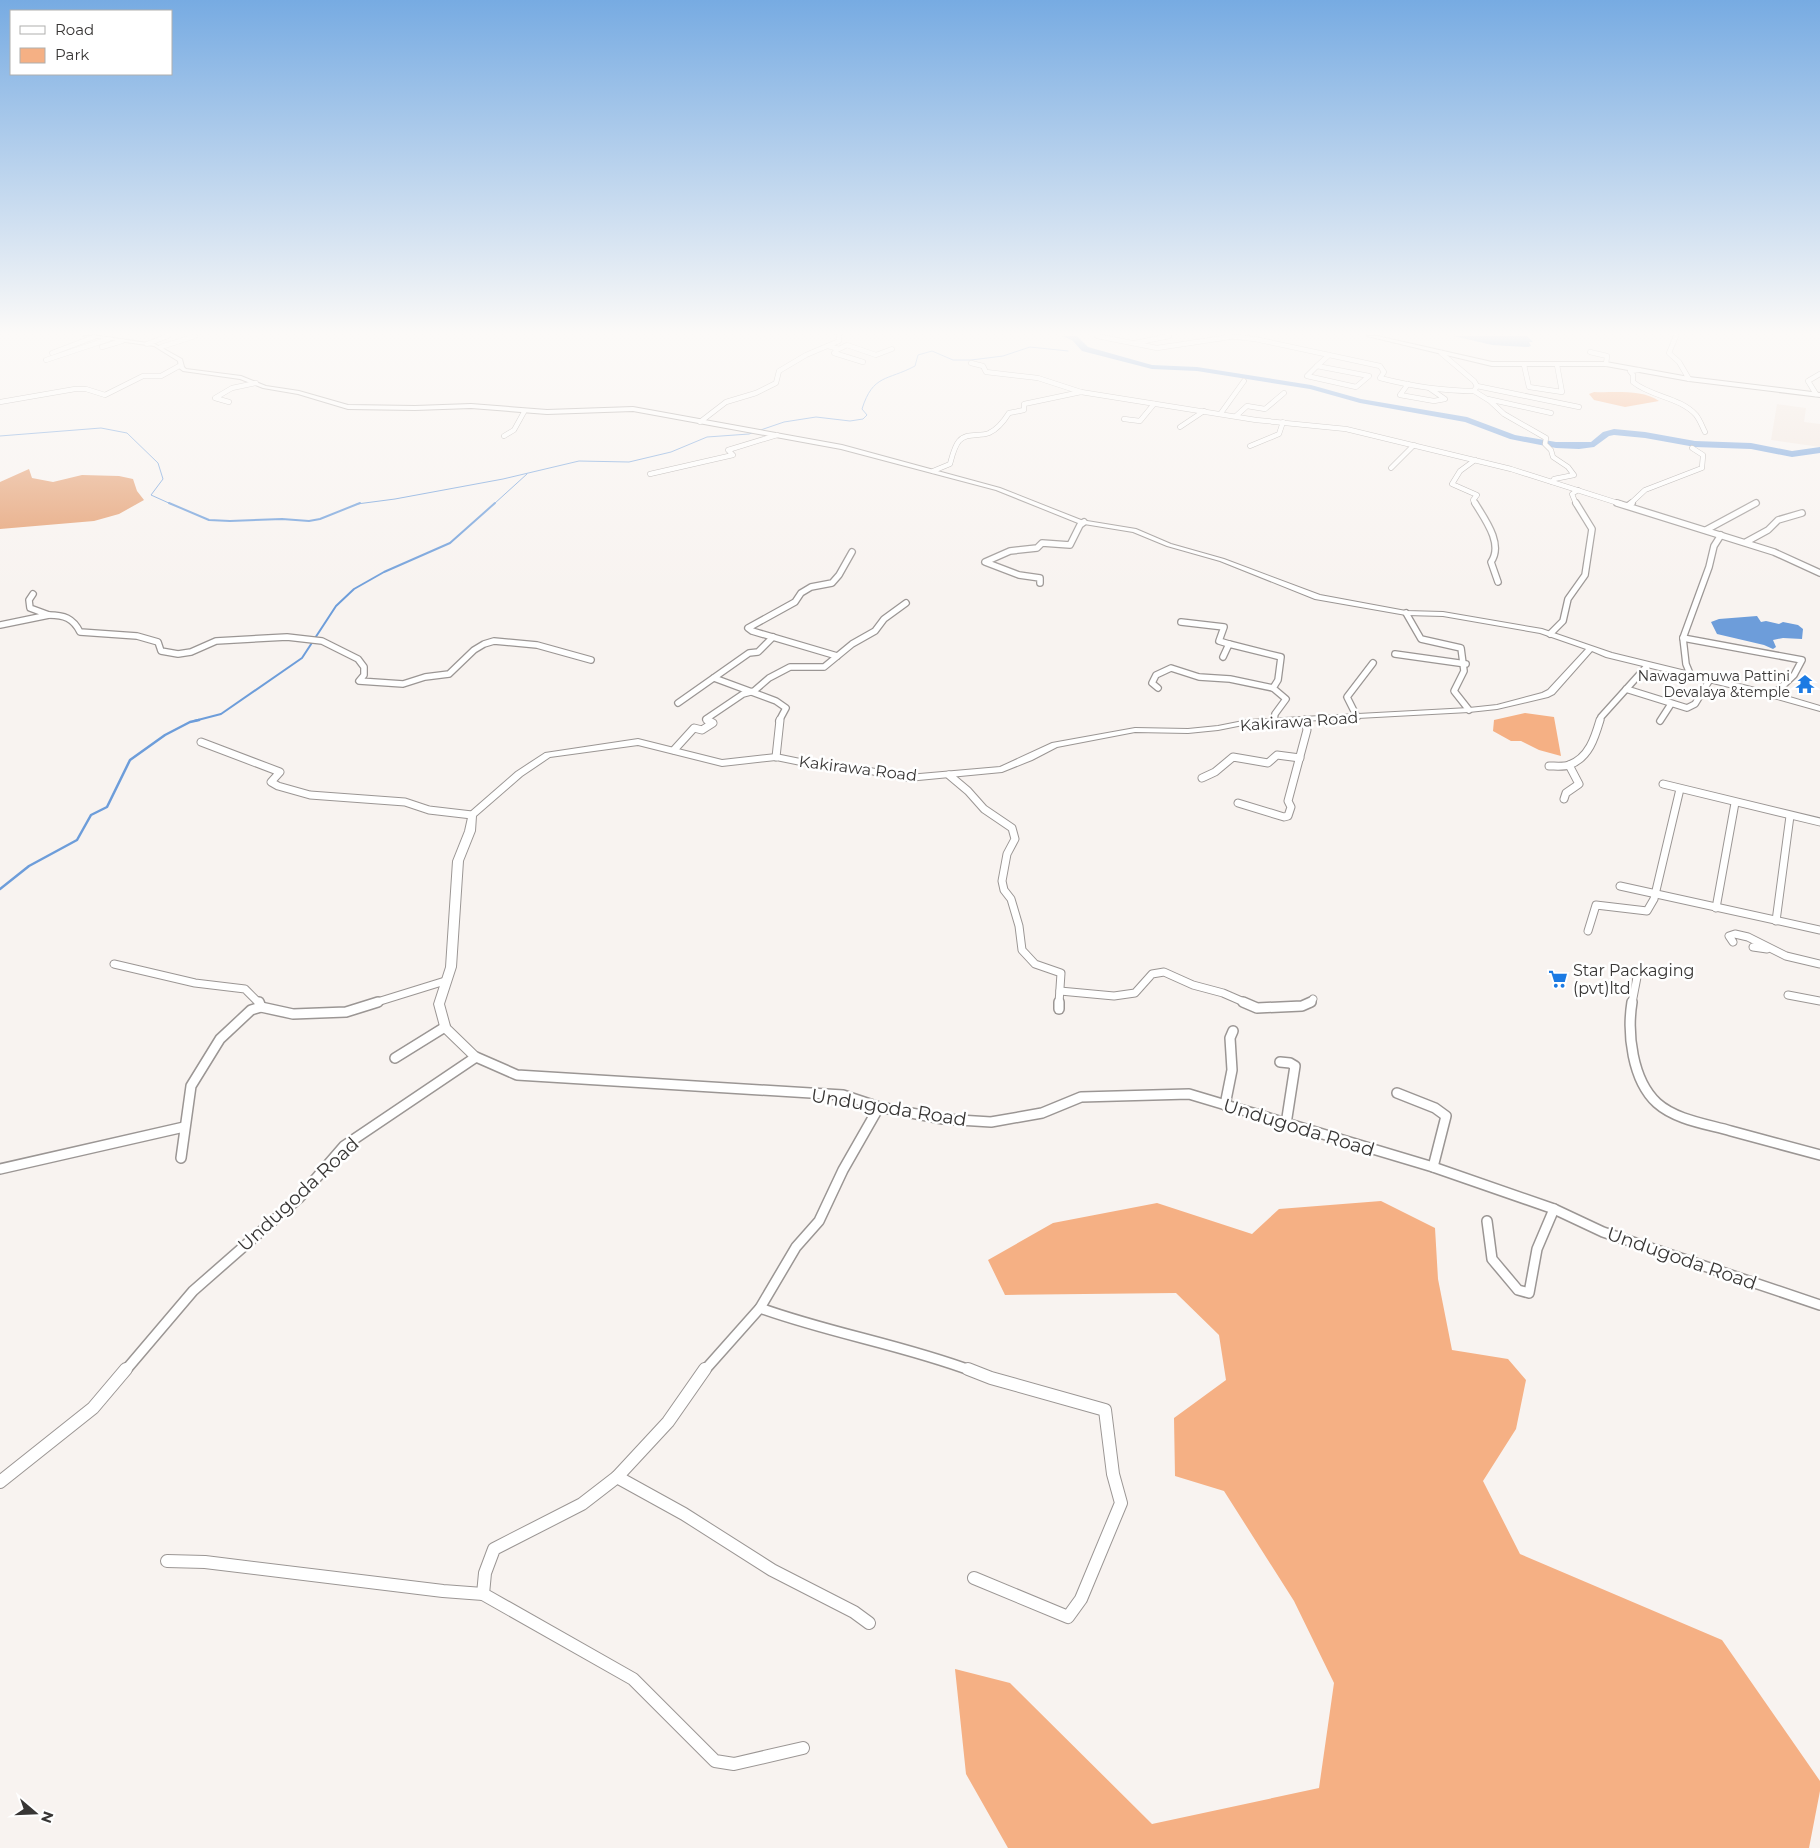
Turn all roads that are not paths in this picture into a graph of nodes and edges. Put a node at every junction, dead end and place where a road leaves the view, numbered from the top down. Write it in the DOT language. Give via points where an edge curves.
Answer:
graph roads {
  1 [pos="518,422"];
  2 [pos="702,422"];
  3 [pos="1003,422"];
  4 [pos="1187,422"];
  5 [pos="1282,422"];
  6 [pos="1284,422"];
  7 [pos="1518,422"];
  8 [pos="1700,422"];
  9 [pos="1180,427"];
  10 [pos="1705,432"];
  11 [pos="778,435"];
  12 [pos="504,436"];
  13 [pos="1414,445"];
  14 [pos="1250,446"];
  15 [pos="1692,448"];
  16 [pos="1475,460"];
  17 [pos="1391,468"];
  18 [pos="933,470"];
  19 [pos="650,474"];
  20 [pos="1552,482"];
  21 [pos="1578,490"];
  22 [pos="1756,503"];
  23 [pos="1629,505"];
  24 [pos="1802,513"];
  25 [pos="1084,522"];
  26 [pos="1706,530"];
  27 [pos="1720,534"];
  28 [pos="1746,542"];
  29 [pos="852,552"];
  30 [pos="1820,573"];
  31 [pos="1498,582"];
  32 [pos="1040,583"];
  33 [pos="33,594"];
  34 [pos="906,603"];
  35 [pos="1406,614"];
  36 [pos="49,615"];
  37 [pos="1181,622"];
  38 [pos="0,625"];
  39 [pos="1550,634"];
  40 [pos="773,637"];
  41 [pos="1683,638"];
  42 [pos="1229,644"];
  43 [pos="1590,649"];
  44 [pos="1395,654"];
  45 [pos="837,656"];
  46 [pos="1223,657"];
  47 [pos="590,660"];
  48 [pos="1373,663"];
  49 [pos="1466,664"];
  50 [pos="1647,666"];
  51 [pos="1691,676"];
  52 [pos="714,678"];
  53 [pos="1710,681"];
  54 [pos="1158,688"];
  55 [pos="1273,688"];
  56 [pos="1626,689"];
  57 [pos="754,691"];
  58 [pos="1773,696"];
  59 [pos="678,703"];
  60 [pos="1671,704"];
  61 [pos="1820,709"];
  62 [pos="1469,710"];
  63 [pos="1357,717"];
  64 [pos="1274,720"];
  65 [pos="1305,720"];
  66 [pos="1660,721"];
  67 [pos="201,742"];
  68 [pos="674,750"];
  69 [pos="776,756"];
  70 [pos="1300,758"];
  71 [pos="1569,765"];
  72 [pos="1549,766"];
  73 [pos="949,776"];
  74 [pos="1202,778"];
  75 [pos="1664,784"];
  76 [pos="1680,789"];
  77 [pos="1564,799"];
  78 [pos="1238,803"];
  79 [pos="1735,803"];
  80 [pos="472,815"];
  81 [pos="1790,816"];
  82 [pos="1820,822"];
  83 [pos="1620,886"];
  84 [pos="1654,894"];
  85 [pos="1716,908"];
  86 [pos="1776,921"];
  87 [pos="1820,930"];
  88 [pos="1588,931"];
  89 [pos="1733,942"];
  90 [pos="1754,947"];
  91 [pos="1774,950"];
  92 [pos="114,964"];
  93 [pos="1820,964"];
  94 [pos="1638,972"];
  95 [pos="446,981"];
  96 [pos="1060,990"];
  97 [pos="1788,995"];
  98 [pos="1312,999"];
  99 [pos="1820,1001"];
  100 [pos="261,1007"];
  101 [pos="1059,1009"];
  102 [pos="445,1028"];
  103 [pos="1234,1031"];
  104 [pos="476,1057"];
  105 [pos="395,1058"];
  106 [pos="1280,1062"];
  107 [pos="1396,1093"];
  108 [pos="1225,1105"];
  109 [pos="879,1107"];
  110 [pos="1286,1124"];
  111 [pos="184,1126"];
  112 [pos="1820,1155"];
  113 [pos="181,1158"];
  114 [pos="1433,1167"];
  115 [pos="0,1169"];
  116 [pos="1554,1209"];
  117 [pos="1487,1221"];
  118 [pos="1820,1305"];
  119 [pos="760,1308"];
  120 [pos="617,1477"];
  121 [pos="0,1482"];
  122 [pos="167,1561"];
  123 [pos="974,1578"];
  124 [pos="483,1594"];
  125 [pos="869,1623"];
  126 [pos="803,1748"];
  1 -- 12 [label="street" via="514,430"];
  2 -- 11 [label="street"];
  3 -- 18 [label="street" via="990,433 964,437 958,443 950,464"];
  4 -- 9 [label="street"];
  5 -- 14 [label="street" via="1279,434"];
  6 -- 13 [label="street" via="1346,429"];
  7 -- 20 [label="street" via="1546,438 1545,443 1553,457 1568,466 1574,475"];
  8 -- 10 [label="street"];
  11 -- 18 [label="street"];
  11 -- 19 [label="street" via="728,450 733,455"];
  13 -- 16 [label="street"];
  13 -- 17 [label="street"];
  15 -- 23 [label="street" via="1703,455 1702,468 1645,490"];
  16 -- 20 [label="street"];
  16 -- 31 [label="street" via="1460,471 1452,484 1477,495 1473,500 1493,538 1496,555 1492,562"];
  18 -- 25 [label="street" via="998,489"];
  20 -- 21 [label="street"];
  21 -- 23 [label="street"];
  21 -- 39 [label="street" via="1572,494 1592,529 1590,551 1585,575 1568,599 1563,621"];
  22 -- 26 [label="street"];
  23 -- 26 [label="street"];
  24 -- 28 [label="street" via="1778,520 1768,530"];
  25 -- 32 [label="street" via="1070,545 1042,543 1037,548 1010,550 985,562 1019,575 1040,578"];
  25 -- 35 [label="street" via="1134,530 1318,597"];
  26 -- 27 [label="street"];
  27 -- 28 [label="street"];
  27 -- 41 [label="street"];
  28 -- 30 [label="street"];
  29 -- 40 [label="street" via="832,583 811,587 795,602 748,628"];
  33 -- 36 [label="street" via="29,600 30,608"];
  34 -- 45 [label="street" via="884,619 875,631"];
  35 -- 39 [label="street" via="1443,614"];
  35 -- 49 [label="street" via="1421,639 1457,646"];
  36 -- 38 [label="street"];
  36 -- 47 [label="street" via="68,617 80,632 137,636 158,642 161,651 178,654 216,641 287,637 322,641 358,659 364,667 360,681 403,684 449,674 464,658 492,641 524,643"];
  37 -- 42 [label="street" via="1224,627 1219,641"];
  39 -- 43 [label="street"];
  40 -- 45 [label="street"];
  40 -- 52 [label="street" via="758,652 749,653"];
  41 -- 51 [label="street"];
  41 -- 58 [label="street" via="1802,660 1794,675"];
  42 -- 46 [label="street"];
  42 -- 55 [label="street" via="1281,657 1278,680"];
  43 -- 50 [label="street"];
  43 -- 62 [label="street, Kakirawa Road" via="1551,692 1497,707"];
  44 -- 49 [label="street"];
  45 -- 57 [label="street" via="824,666 790,667"];
  48 -- 63 [label="street" via="1347,697"];
  49 -- 62 [label="street" via="1464,675 1454,691"];
  50 -- 51 [label="street"];
  50 -- 56 [label="street"];
  51 -- 53 [label="street"];
  52 -- 57 [label="street"];
  52 -- 59 [label="street"];
  53 -- 58 [label="street"];
  53 -- 60 [label="street" via="1695,704 1687,708"];
  54 -- 55 [label="street" via="1152,683 1156,675 1171,668 1199,677 1230,679"];
  55 -- 64 [label="street" via="1286,699"];
  56 -- 60 [label="street"];
  56 -- 71 [label="street" via="1601,717 1594,741 1582,757"];
  57 -- 68 [label="street" via="743,694 706,719 713,723 702,730 694,728"];
  57 -- 69 [label="street" via="786,708 779,721"];
  58 -- 61 [label="street"];
  60 -- 66 [label="street"];
  62 -- 63 [label="street, Kakirawa Road"];
  63 -- 65 [label="street, Kakirawa Road"];
  64 -- 65 [label="street, Kakirawa Road"];
  64 -- 73 [label="street, Kakirawa Road" via="1188,731 1135,730 1055,745 1002,769"];
  65 -- 70 [label="street" via="1307,730"];
  67 -- 80 [label="street" via="280,772 270,782 302,793 405,802 428,810"];
  68 -- 69 [label="street, Kakirawa Road" via="722,763"];
  68 -- 80 [label="street, Kakirawa Road" via="638,742 548,755 519,774"];
  69 -- 73 [label="street, Kakirawa Road" via="820,766 908,778"];
  70 -- 74 [label="street" via="1277,755 1268,763 1233,757"];
  70 -- 78 [label="street" via="1288,801 1291,807 1288,816"];
  71 -- 72 [label="street"];
  71 -- 77 [label="street" via="1579,784 1566,793"];
  73 -- 96 [label="street" via="968,790 984,809 1012,828 1015,839 1007,854 1002,881 1004,890 1011,899 1022,950 1035,964 1061,973"];
  75 -- 76 [label="street"];
  76 -- 79 [label="street"];
  76 -- 84 [label="street"];
  79 -- 81 [label="street"];
  79 -- 85 [label="street"];
  80 -- 95 [label="street" via="470,832 458,861 451,967"];
  81 -- 82 [label="street"];
  81 -- 86 [label="street"];
  83 -- 84 [label="street"];
  84 -- 85 [label="street"];
  84 -- 88 [label="street" via="1647,911 1596,905"];
  85 -- 86 [label="street"];
  86 -- 87 [label="street"];
  89 -- 91 [label="street" via="1729,936 1742,934"];
  90 -- 91 [label="street"];
  91 -- 93 [label="street"];
  92 -- 100 [label="street" via="190,984 245,989"];
  94 -- 112 [label="street" via="1631,1010 1634,1056 1643,1087 1652,1099 1684,1118"];
  95 -- 100 [label="street" via="346,1012 293,1014"];
  95 -- 102 [label="street" via="439,1004"];
  96 -- 98 [label="street" via="1114,996 1136,993 1152,974 1164,972 1257,1008 1302,1006 1311,1003"];
  96 -- 101 [label="street"];
  97 -- 99 [label="street"];
  100 -- 111 [label="street" via="251,1010 220,1039 191,1086"];
  102 -- 104 [label="street"];
  102 -- 105 [label="street"];
  103 -- 108 [label="street" via="1230,1038 1232,1070"];
  104 -- 109 [label="street, Undugoda Road" via="517,1075 843,1095"];
  104 -- 121 [label="street, Undugoda Road" via="344,1146 299,1198 193,1291 93,1408"];
  106 -- 110 [label="street" via="1295,1066"];
  107 -- 114 [label="street" via="1405,1099 1428,1104 1446,1116"];
  108 -- 109 [label="street, Undugoda Road" via="1190,1094 1081,1097 1042,1113 991,1122 943,1119"];
  108 -- 110 [label="street, Undugoda Road"];
  109 -- 119 [label="street" via="843,1170 819,1221 796,1247"];
  110 -- 114 [label="street, Undugoda Road"];
  111 -- 113 [label="street"];
  111 -- 115 [label="street"];
  114 -- 116 [label="street, Undugoda Road"];
  116 -- 117 [label="street" via="1537,1249 1529,1293 1518,1290 1492,1259"];
  116 -- 118 [label="street, Undugoda Road" via="1604,1232"];
  119 -- 120 [label="street" via="700,1376 668,1422"];
  119 -- 123 [label="street" via="1105,1410 1113,1474 1121,1502 1081,1599 1068,1617"];
  120 -- 124 [label="street" via="582,1504 494,1549 485,1574"];
  120 -- 125 [label="street" via="684,1514 772,1570"];
  122 -- 124 [label="street" via="205,1562"];
  124 -- 126 [label="street" via="633,1679 715,1761 734,1764"];
}
